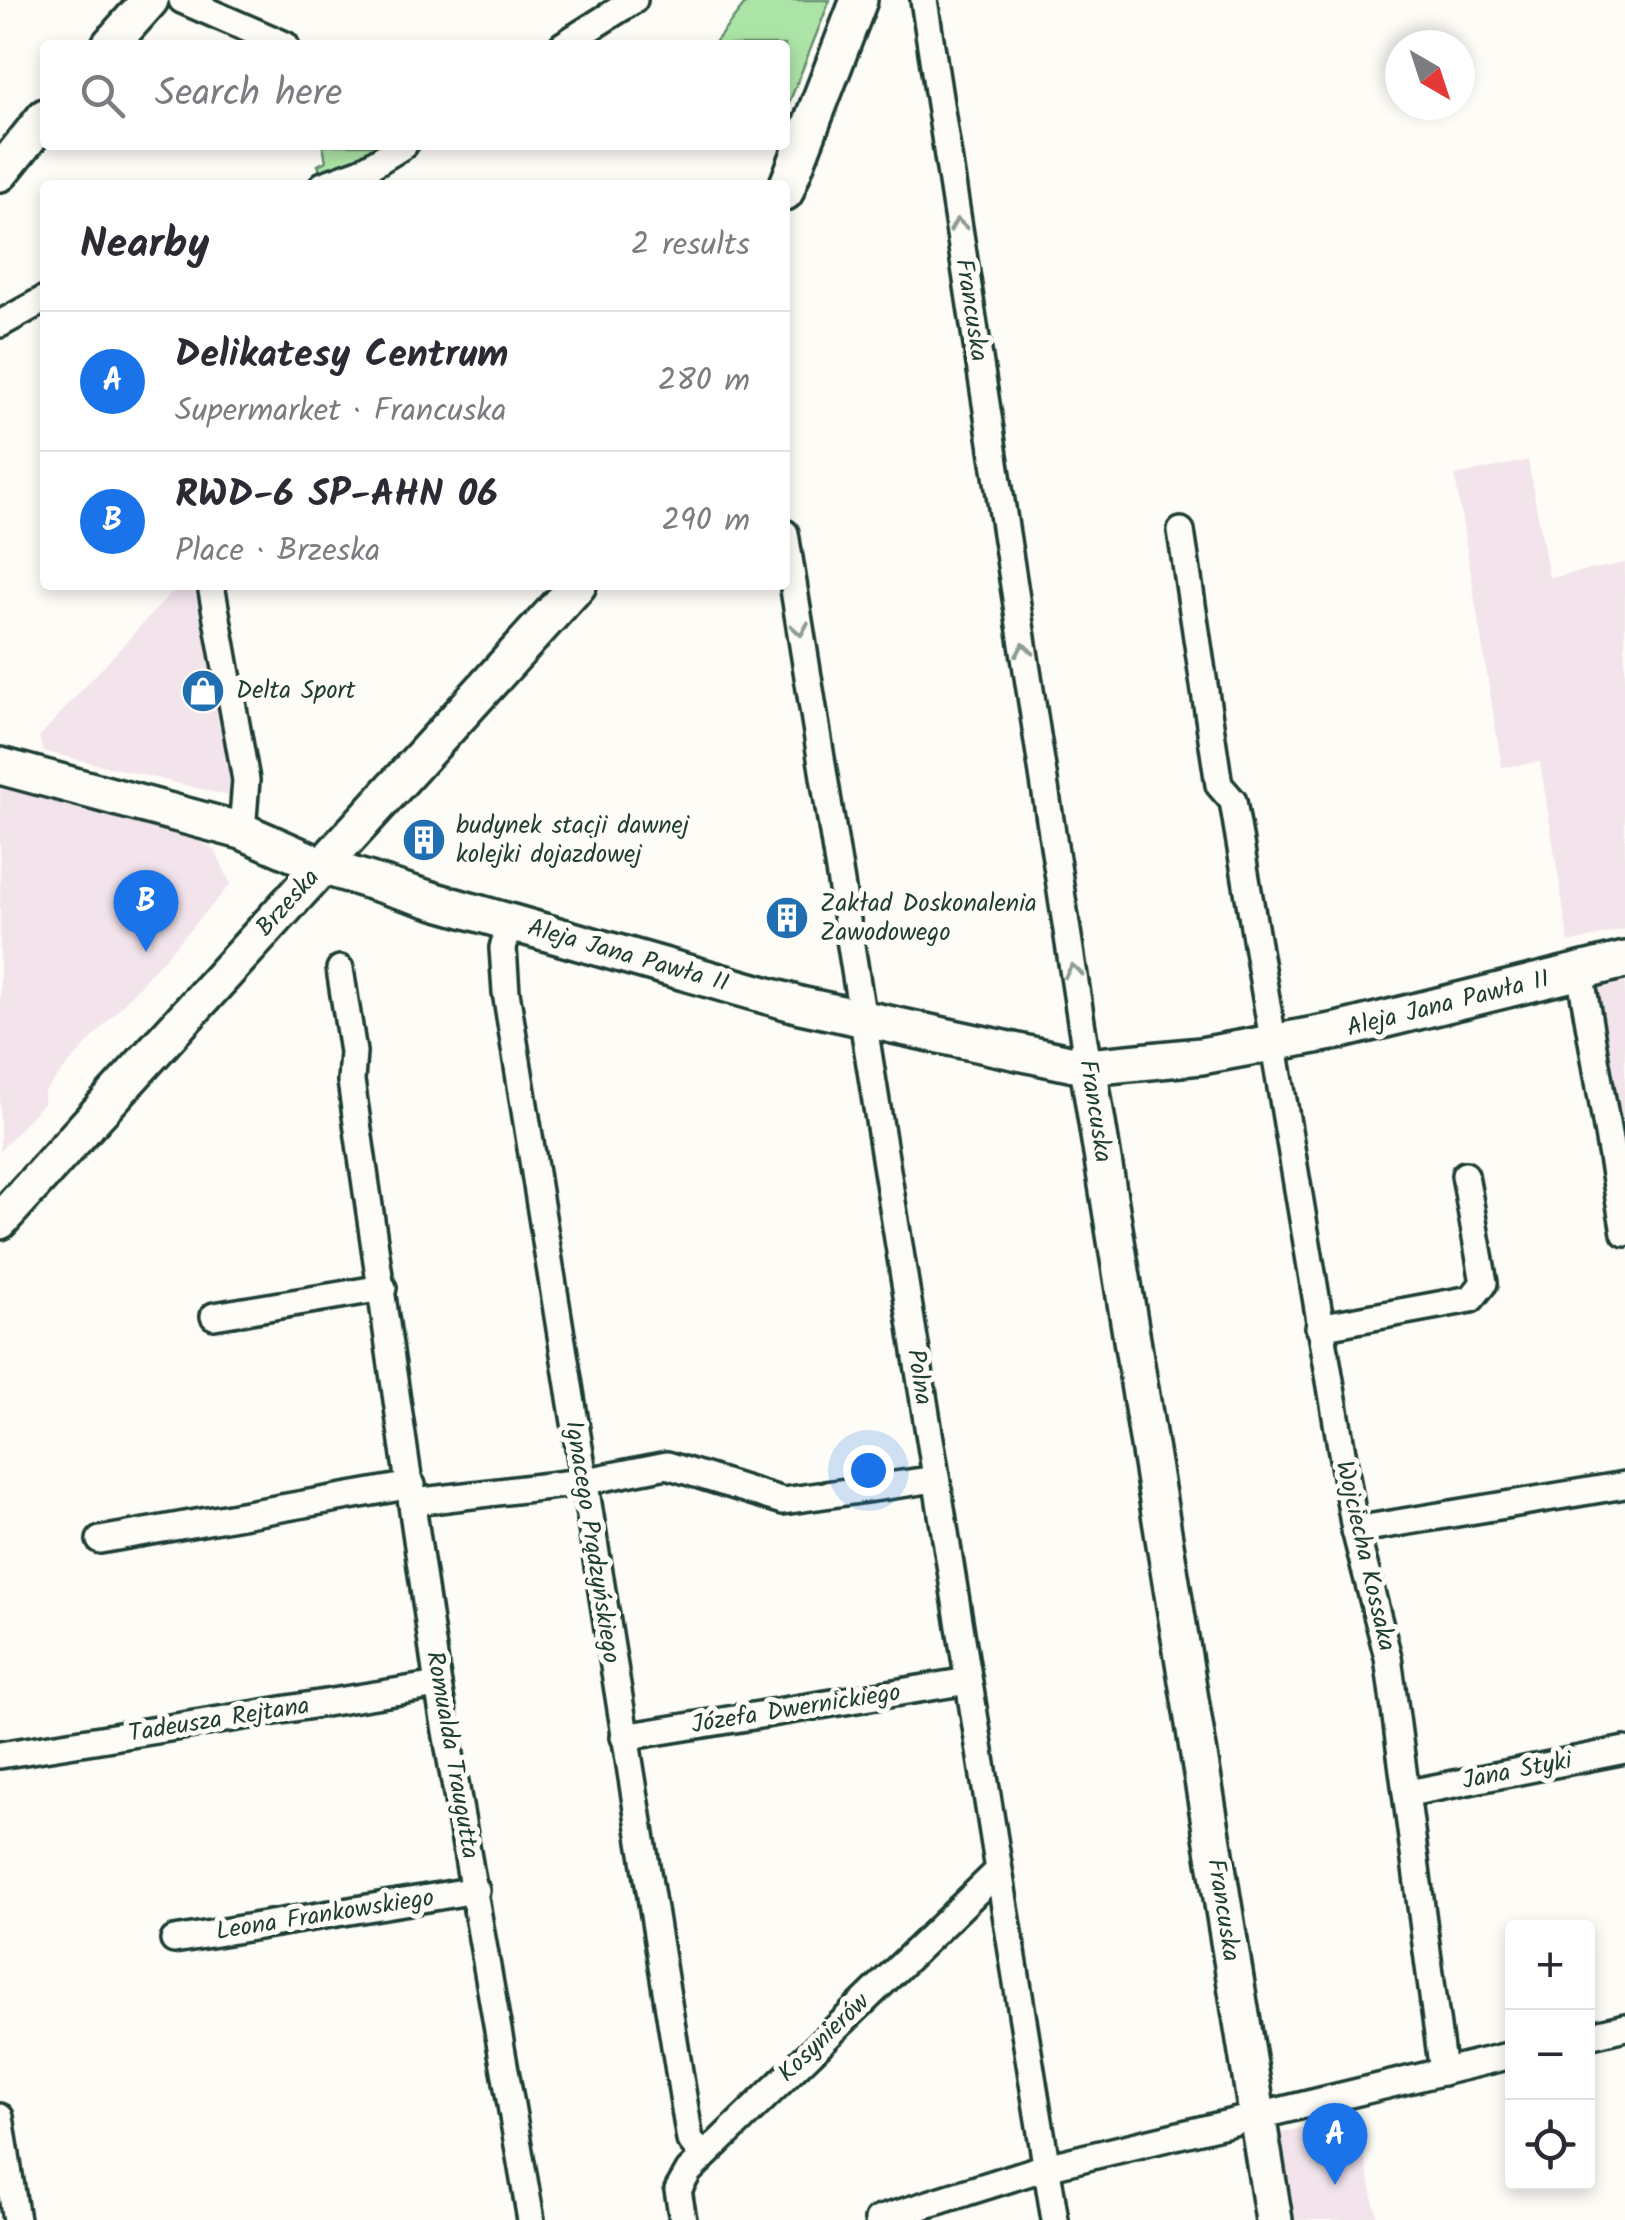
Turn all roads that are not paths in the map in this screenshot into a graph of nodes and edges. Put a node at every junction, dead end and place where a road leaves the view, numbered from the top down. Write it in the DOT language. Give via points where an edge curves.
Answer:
graph roads {
  1 [pos="150,0"];
  2 [pos="182,0"];
  3 [pos="634,0"];
  4 [pos="859,0"];
  5 [pos="924,0"];
  6 [pos="114,40"];
  7 [pos="274,40"];
  8 [pos="570,40"];
  9 [pos="40,123"];
  10 [pos="398,150"];
  11 [pos="0,174"];
  12 [pos="364,178"];
  13 [pos="790,180"];
  14 [pos="40,302"];
  15 [pos="0,324"];
  16 [pos="1182,531"];
  17 [pos="790,565"];
  18 [pos="212,590"];
  19 [pos="573,590"];
  20 [pos="0,766"];
  21 [pos="242,831"];
  22 [pos="322,866"];
  23 [pos="510,922"];
  24 [pos="1625,960"];
  25 [pos="340,969"];
  26 [pos="1580,972"];
  27 [pos="862,1020"];
  28 [pos="1270,1043"];
  29 [pos="1088,1068"];
  30 [pos="1465,1175"];
  31 [pos="0,1221"];
  32 [pos="1625,1233"];
  33 [pos="383,1288"];
  34 [pos="214,1316"];
  35 [pos="1319,1327"];
  36 [pos="936,1479"];
  37 [pos="582,1482"];
  38 [pos="1625,1485"];
  39 [pos="413,1494"];
  40 [pos="1355,1530"];
  41 [pos="100,1540"];
  42 [pos="968,1681"];
  43 [pos="438,1685"];
  44 [pos="624,1737"];
  45 [pos="1625,1750"];
  46 [pos="0,1754"];
  47 [pos="1409,1793"];
  48 [pos="998,1871"];
  49 [pos="476,1890"];
  50 [pos="174,1940"];
  51 [pos="1625,2027"];
  52 [pos="1595,2034"];
  53 [pos="1505,2057"];
  54 [pos="1444,2072"];
  55 [pos="0,2116"];
  56 [pos="1257,2118"];
  57 [pos="703,2156"];
  58 [pos="1046,2167"];
  59 [pos="16,2220"];
  60 [pos="531,2220"];
  61 [pos="682,2220"];
  62 [pos="878,2220"];
  63 [pos="1055,2220"];
  64 [pos="1274,2220"];
  1 -- 6 [label="street"];
  2 -- 7 [label="street"];
  3 -- 8 [label="street"];
  4 -- 13 [label="street"];
  29 -- 5 [label="street, Francuska, one-way"];
  9 -- 11 [label="street"];
  10 -- 12 [label="street"];
  14 -- 15 [label="street"];
  16 -- 28 [label="street" via="1219,785 1233,801"];
  17 -- 27 [label="street, Polna, one-way"];
  18 -- 21 [label="street" via="246,780"];
  19 -- 22 [label="street, Brzeska"];
  20 -- 21 [label="street, Aleja Jana Pawła II"];
  21 -- 22 [label="street, Aleja Jana Pawła II"];
  22 -- 23 [label="street, Aleja Jana Pawła II"];
  22 -- 31 [label="street, Brzeska"];
  23 -- 27 [label="street, Aleja Jana Pawła II"];
  23 -- 37 [label="street, Ignacego Prądzyńskiego" via="506,992"];
  24 -- 26 [label="street, Aleja Jana Pawła II"];
  25 -- 33 [label="street, Romualda Traugutta"];
  26 -- 28 [label="street, Aleja Jana Pawła II"];
  26 -- 32 [label="street"];
  27 -- 29 [label="street, Aleja Jana Pawła II"];
  27 -- 36 [label="street, Polna"];
  28 -- 29 [label="street, Aleja Jana Pawła II"];
  28 -- 35 [label="street, Wojciecha Kossaka"];
  29 -- 56 [label="street, Francuska"];
  30 -- 35 [label="street" via="1484,1283 1470,1299"];
  33 -- 34 [label="street"];
  33 -- 39 [label="street, Romualda Traugutta"];
  35 -- 40 [label="street, Wojciecha Kossaka"];
  36 -- 37 [label="street" via="783,1501 667,1466"];
  36 -- 42 [label="street, Polna"];
  37 -- 39 [label="street"];
  37 -- 44 [label="street, Ignacego Prądzyńskiego"];
  38 -- 40 [label="street"];
  39 -- 41 [label="street"];
  39 -- 43 [label="street, Romualda Traugutta"];
  40 -- 47 [label="street, Wojciecha Kossaka" via="1388,1657"];
  42 -- 44 [label="street, Józefa Dwernickiego"];
  42 -- 48 [label="street, Polna"];
  43 -- 46 [label="street, Tadeusza Rejtana"];
  43 -- 49 [label="street, Romualda Traugutta"];
  44 -- 57 [label="street, Ignacego Prądzyńskiego" via="690,2140"];
  45 -- 47 [label="street, Jana Styki"];
  47 -- 54 [label="street, Wojciecha Kossaka"];
  48 -- 57 [label="street, Kosynierów"];
  48 -- 58 [label="street, Polna"];
  49 -- 50 [label="street, Leona Frankowskiego"];
  49 -- 60 [label="street, Romualda Traugutta"];
  51 -- 52 [label="street"];
  53 -- 54 [label="street"];
  54 -- 56 [label="street"];
  55 -- 59 [label="street"];
  56 -- 58 [label="street"];
  56 -- 64 [label="street, Francuska"];
  57 -- 61 [label="street, Kosynierów" via="681,2182"];
  58 -- 62 [label="street"];
  58 -- 63 [label="street, Polna"];
}
